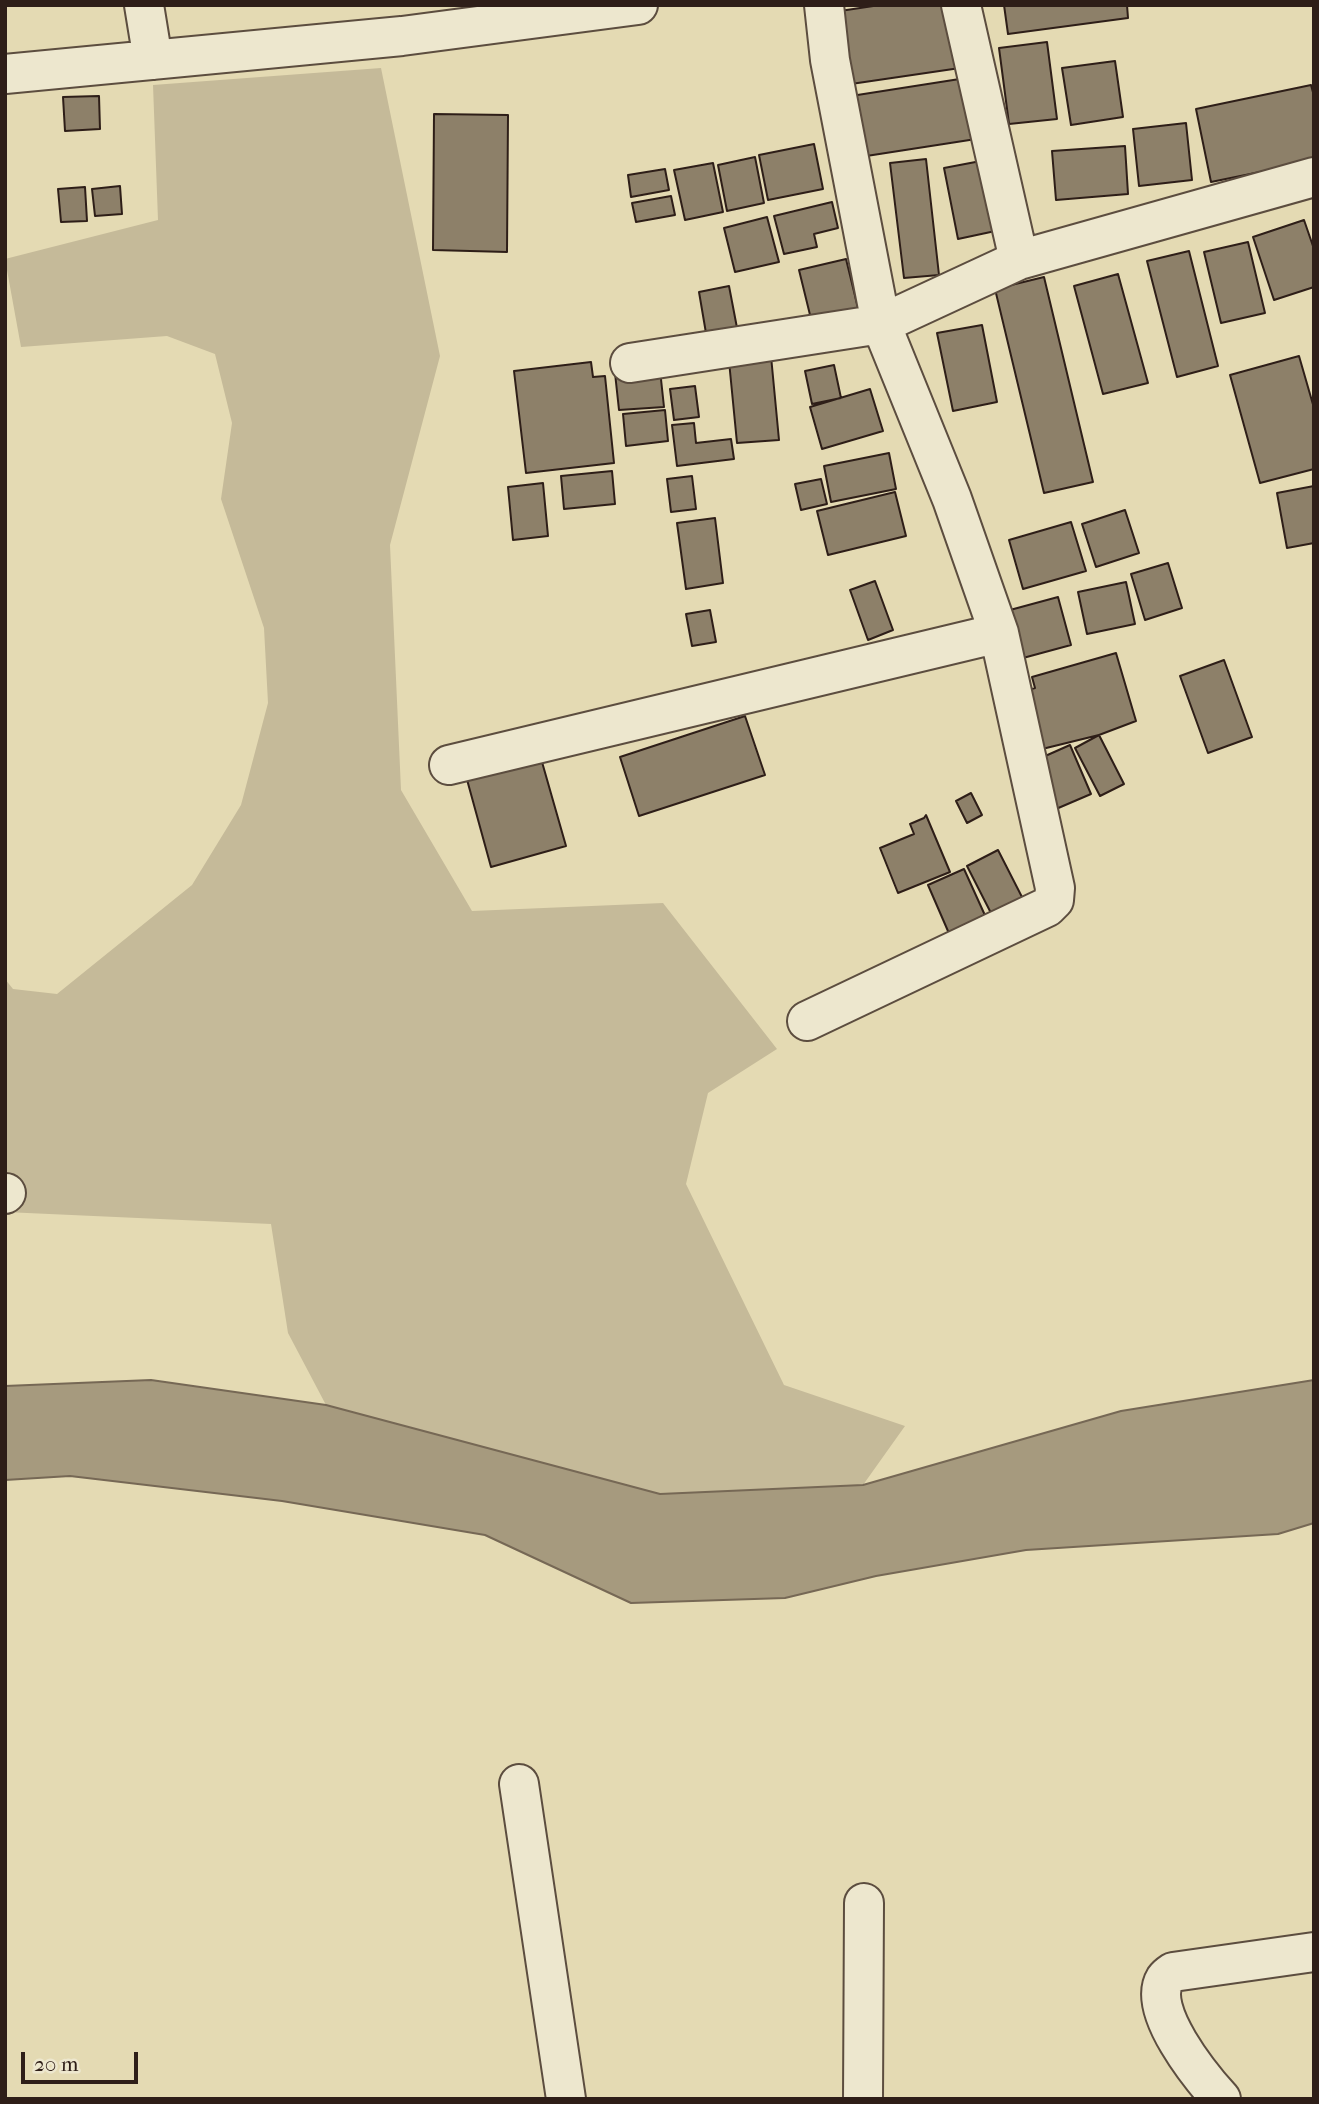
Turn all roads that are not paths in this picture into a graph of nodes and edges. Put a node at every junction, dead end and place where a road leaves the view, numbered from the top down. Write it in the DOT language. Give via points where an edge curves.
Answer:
graph roads {
  1 [pos="144,5"];
  2 [pos="638,5"];
  3 [pos="824,5"];
  4 [pos="961,5"];
  5 [pos="153,60"];
  6 [pos="5,74"];
  7 [pos="1314,177"];
  8 [pos="1019,260"];
  9 [pos="881,324"];
  10 [pos="630,363"];
  11 [pos="999,633"];
  12 [pos="449,765"];
  13 [pos="807,1021"];
  14 [pos="519,1784"];
  15 [pos="864,1903"];
  16 [pos="1314,1952"];
  17 [pos="566,2099"];
  18 [pos="863,2099"];
  19 [pos="1221,2099"];
  1 -- 5 [label="street"];
  2 -- 5 [label="street" via="402,36"];
  3 -- 9 [label="street" via="830,60"];
  4 -- 8 [label="street"];
  5 -- 6 [label="street"];
  7 -- 8 [label="street"];
  8 -- 9 [label="street"];
  9 -- 10 [label="street"];
  9 -- 11 [label="street" via="952,499"];
  11 -- 12 [label="street"];
  11 -- 13 [label="street" via="1054,900 1047,908"];
  14 -- 17 [label="street"];
  15 -- 18 [label="street"];
  16 -- 19 [label="street" via="1173,1972 1164,1979 1165,2014 1177,2043"];
}
